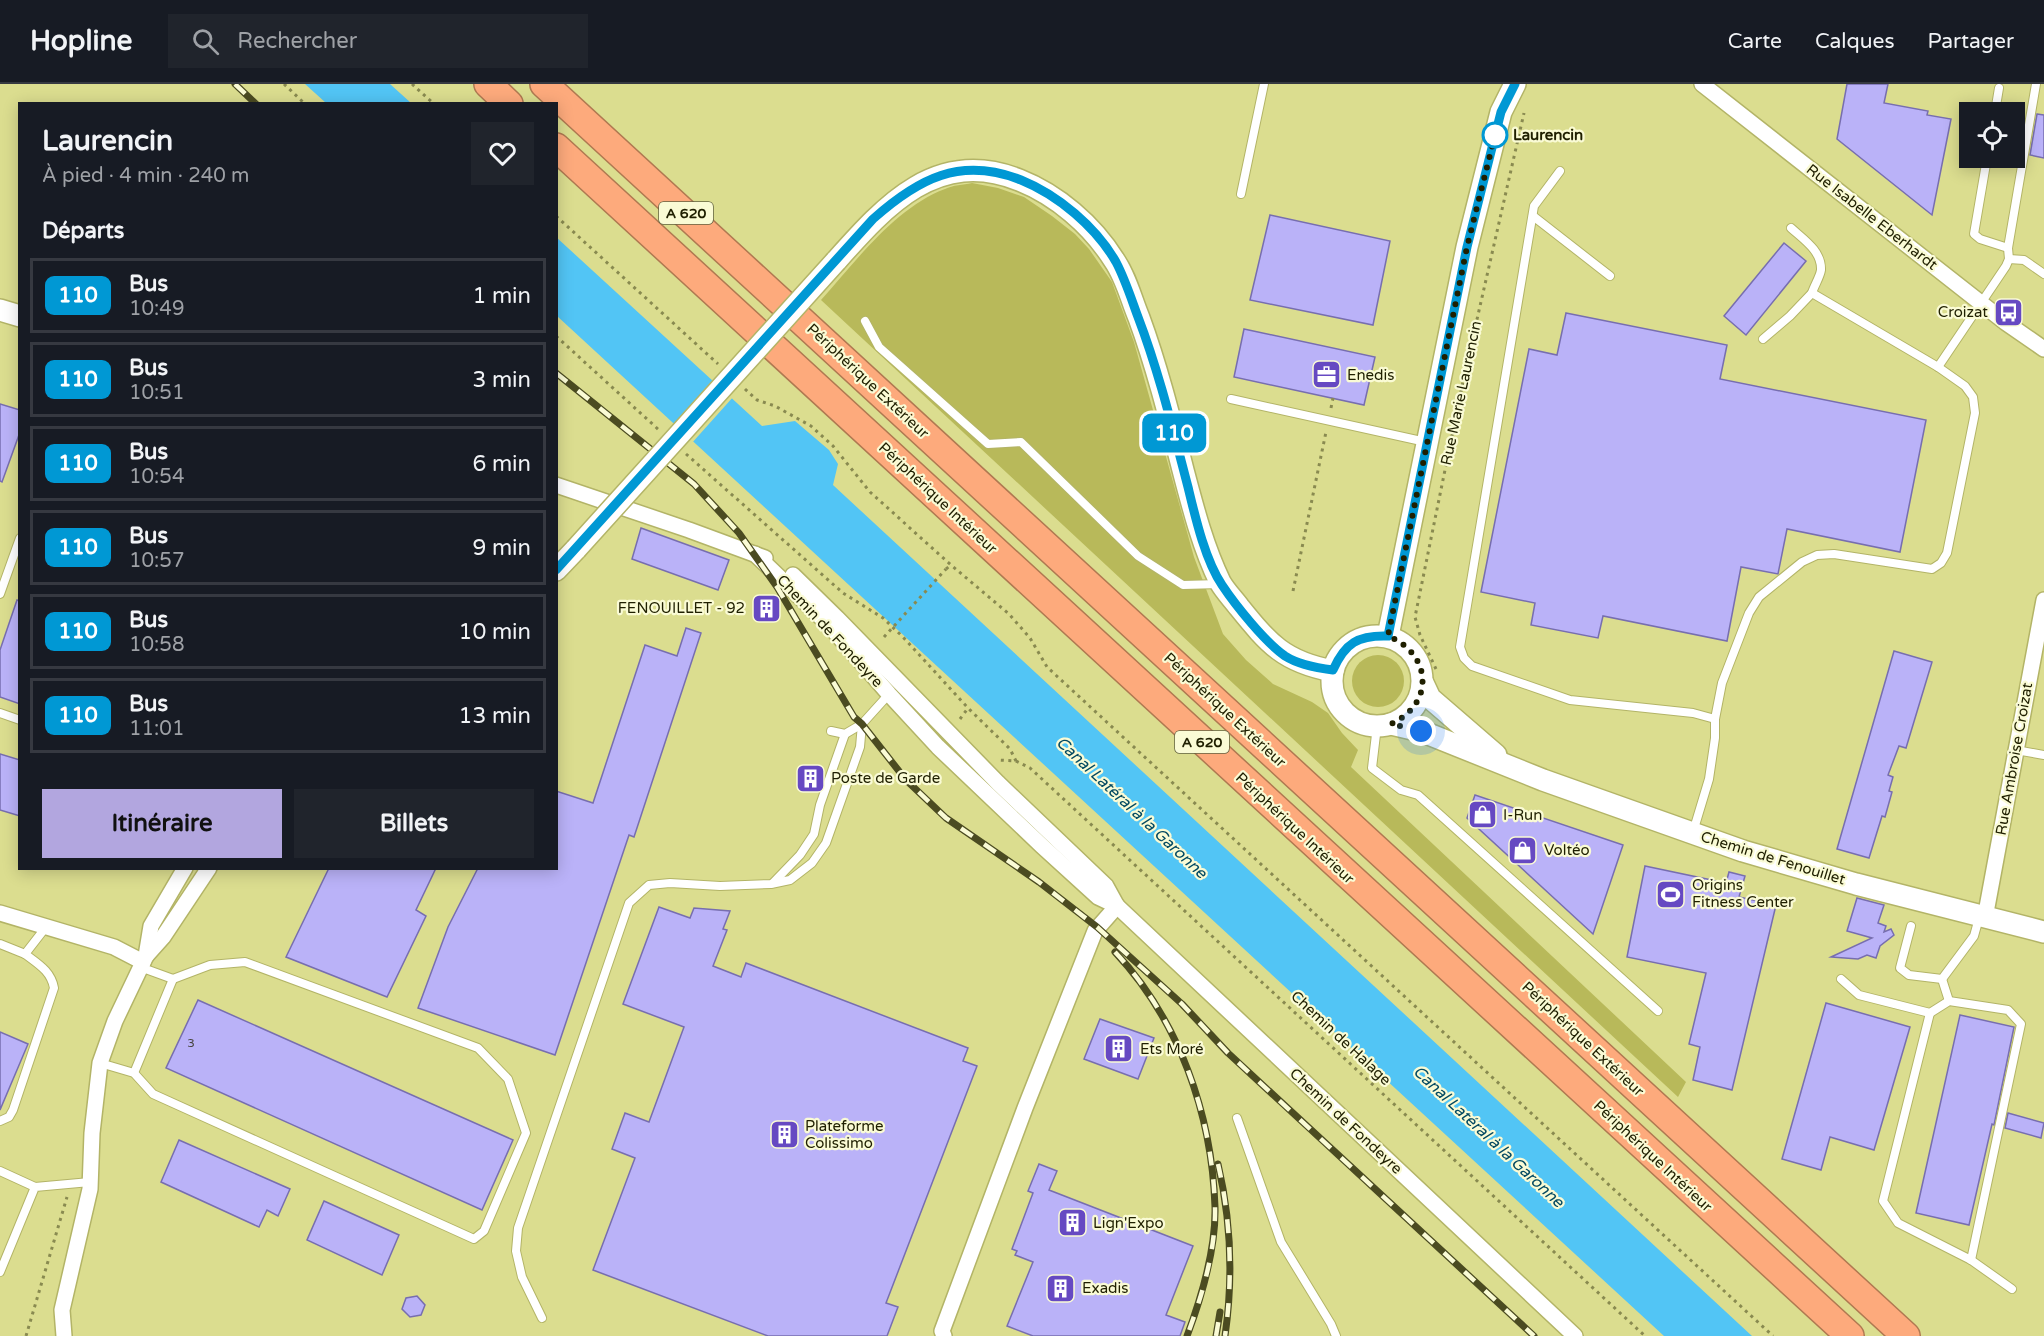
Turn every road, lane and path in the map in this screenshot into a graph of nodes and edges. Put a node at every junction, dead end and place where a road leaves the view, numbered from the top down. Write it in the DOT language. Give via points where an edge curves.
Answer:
graph roads {
  1 [pos="284,84"];
  2 [pos="412,84"];
  3 [pos="488,84"];
  4 [pos="544,84"];
  5 [pos="1264,84"];
  6 [pos="1498,84"];
  7 [pos="1515,84"];
  8 [pos="1702,84"];
  9 [pos="2036,84"];
  10 [pos="2000,87"];
  11 [pos="303,102"];
  12 [pos="432,102"];
  13 [pos="507,102"];
  14 [pos="1997,102"];
  15 [pos="1526,104"];
  16 [pos="1501,112"];
  17 [pos="558,149"];
  18 [pos="1985,168"];
  19 [pos="1560,171"];
  20 [pos="1241,195"];
  21 [pos="1533,216"];
  22 [pos="558,218"];
  23 [pos="1791,228"];
  24 [pos="2008,248"];
  25 [pos="2009,259"];
  26 [pos="2044,274"];
  27 [pos="1611,276"];
  28 [pos="1812,293"];
  29 [pos="1981,303"];
  30 [pos="0,310"];
  31 [pos="18,315"];
  32 [pos="865,321"];
  33 [pos="1763,339"];
  34 [pos="2044,349"];
  35 [pos="1938,367"];
  36 [pos="726,371"];
  37 [pos="741,386"];
  38 [pos="1333,398"];
  39 [pos="1231,399"];
  40 [pos="1328,420"];
  41 [pos="1427,442"];
  42 [pos="558,486"];
  43 [pos="18,544"];
  44 [pos="951,565"];
  45 [pos="558,568"];
  46 [pos="1221,584"];
  47 [pos="1293,591"];
  48 [pos="0,594"];
  49 [pos="2044,600"];
  50 [pos="1388,636"];
  51 [pos="884,637"];
  52 [pos="1333,670"];
  53 [pos="1431,679"];
  54 [pos="894,689"];
  55 [pos="968,708"];
  56 [pos="0,713"];
  57 [pos="18,719"];
  58 [pos="1715,719"];
  59 [pos="956,722"];
  60 [pos="862,724"];
  61 [pos="1384,725"];
  62 [pos="831,731"];
  63 [pos="845,734"];
  64 [pos="2016,750"];
  65 [pos="2044,755"];
  66 [pos="1016,761"];
  67 [pos="1508,766"];
  68 [pos="1693,834"];
  69 [pos="184,870"];
  70 [pos="209,870"];
  71 [pos="771,884"];
  72 [pos="1117,906"];
  73 [pos="2,912"];
  74 [pos="1982,918"];
  75 [pos="1911,926"];
  76 [pos="46,927"];
  77 [pos="2044,932"];
  78 [pos="0,944"];
  79 [pos="25,954"];
  80 [pos="143,962"];
  81 [pos="173,979"];
  82 [pos="1841,979"];
  83 [pos="1942,979"];
  84 [pos="1949,1001"];
  85 [pos="1658,1011"];
  86 [pos="1930,1013"];
  87 [pos="100,1063"];
  88 [pos="134,1073"];
  89 [pos="1237,1118"];
  90 [pos="0,1121"];
  91 [pos="0,1171"];
  92 [pos="90,1186"];
  93 [pos="35,1187"];
  94 [pos="1971,1260"];
  95 [pos="0,1272"];
  96 [pos="2012,1289"];
  97 [pos="542,1318"];
  98 [pos="26,1336"];
  99 [pos="64,1336"];
  100 [pos="944,1336"];
  101 [pos="1336,1336"];
  102 [pos="1575,1336"];
  103 [pos="1646,1336"];
  104 [pos="1773,1336"];
  105 [pos="1850,1336"];
  106 [pos="1906,1336"];
  1 -- 11 [label="path"];
  2 -- 12 [label="path"];
  3 -- 13 [label="highway"];
  4 -- 106 [label="highway, Périphérique Extérieur / A 620"];
  5 -- 20 [label="lane"];
  6 -- 16 [label="street, Rue Marie Laurencin"];
  7 -- 16 [label="street, Rue Marie Laurencin"];
  8 -- 29 [label="street, Rue Isabelle Eberhardt"];
  9 -- 24 [label="lane"];
  10 -- 14 [label="lane"];
  15 -- 53 [label="path, Rue Marie Laurencin" via="1465,372 1415,618"];
  16 -- 41 [label="street, Rue Marie Laurencin" via="1467,247"];
  17 -- 105 [label="highway, Périphérique Intérieur / A 620"];
  18 -- 24 [label="lane" via="1974,234"];
  19 -- 21 [label="lane" via="1539,197"];
  21 -- 27 [label="lane"];
  21 -- 58 [label="lane" via="1460,647 1472,666 1570,700 1693,713"];
  22 -- 36 [label="path"];
  23 -- 28 [label="lane" via="1817,255 1821,271"];
  24 -- 25 [label="lane"];
  25 -- 26 [label="lane" via="2030,262"];
  25 -- 29 [label="lane"];
  28 -- 33 [label="lane"];
  28 -- 35 [label="lane"];
  29 -- 34 [label="street, Rue Isabelle Eberhardt"];
  29 -- 35 [label="lane"];
  30 -- 31 [label="street"];
  32 -- 46 [label="lane" via="879,348 988,444 1021,442 1138,556 1184,585"];
  35 -- 58 [label="lane" via="1965,386 1973,397 1975,413 1947,553 1932,569 1834,554 1802,562 1759,597 1749,614 1725,675"];
  37 -- 44 [label="path" via="757,400 811,426 833,446 870,492"];
  38 -- 40 [label="path"];
  39 -- 40 [label="lane"];
  40 -- 41 [label="lane"];
  40 -- 47 [label="path"];
  41 -- 50 [label="street, Rue Marie Laurencin"];
  42 -- 54 [label="street, Chemin de Fondeyre" via="776,563 796,578"];
  43 -- 48 [label="lane"];
  44 -- 51 [label="path, bridge"];
  44 -- 104 [label="path" via="1009,614 1030,638 1047,667"];
  45 -- 46 [label="street, bridge" via="873,219 917,185 943,174 976,170 1034,186 1078,217 1115,261 1144,332 1206,550"];
  46 -- 52 [label="street" via="1258,630 1286,656 1311,667"];
  49 -- 64 [label="street, Rue Ambroise Croizat"];
  50 -- 52 [label="street" via="1370,636 1353,642 1340,654"];
  50 -- 53 [label="street" via="1410,649"];
  52 -- 61 [label="street" via="1332,687 1347,715 1361,724"];
  53 -- 61 [label="street" via="1410,713"];
  53 -- 67 [label="street, Chemin de Fenouillet" via="1430,698"];
  54 -- 60 [label="lane"];
  54 -- 72 [label="street, Chemin de Fondeyre" via="1106,886"];
  55 -- 59 [label="path"];
  56 -- 57 [label="lane"];
  58 -- 68 [label="lane" via="1709,779"];
  60 -- 63 [label="lane"];
  60 -- 71 [label="lane" via="860,747 826,843 812,863 790,880"];
  61 -- 67 [label="street, Chemin de Fenouillet" via="1421,731"];
  61 -- 85 [label="lane" via="1372,768 1401,790 1418,795"];
  62 -- 63 [label="lane"];
  63 -- 71 [label="lane" via="814,834 800,855"];
  64 -- 65 [label="lane"];
  64 -- 74 [label="street, Rue Ambroise Croizat"];
  66 -- 103 [label="path, Chemin de Halage" via="1030,768"];
  67 -- 68 [label="street, Chemin de Fenouillet"];
  68 -- 74 [label="street, Chemin de Fenouillet"];
  69 -- 80 [label="street" via="151,926"];
  70 -- 80 [label="street"];
  71 -- 97 [label="lane" via="720,886 670,882 649,885 628,903 518,1228 516,1251 522,1277"];
  72 -- 100 [label="street" via="1095,931 1004,1164 942,1331"];
  72 -- 102 [label="street, Chemin de Fondeyre"];
  73 -- 76 [label="street"];
  74 -- 77 [label="street, Chemin de Fenouillet"];
  74 -- 83 [label="lane" via="1974,936"];
  75 -- 83 [label="lane" via="1900,968 1909,975"];
  76 -- 79 [label="lane"];
  76 -- 80 [label="street" via="114,947"];
  78 -- 79 [label="lane"];
  79 -- 90 [label="lane" via="47,971 54,988 13,1110"];
  80 -- 81 [label="lane"];
  80 -- 87 [label="street"];
  81 -- 88 [label="lane"];
  81 -- 88 [label="lane" via="210,965 245,962 478,1048 508,1079 526,1133 484,1231 474,1239 153,1094"];
  82 -- 86 [label="lane" via="1859,995"];
  83 -- 84 [label="lane"];
  84 -- 86 [label="lane"];
  84 -- 94 [label="lane" via="2008,1010 2021,1024"];
  86 -- 94 [label="lane" via="1883,1201 1898,1223"];
  87 -- 88 [label="lane"];
  87 -- 92 [label="street"];
  89 -- 101 [label="lane" via="1281,1242"];
  91 -- 93 [label="lane"];
  92 -- 93 [label="lane"];
  92 -- 98 [label="path" via="68,1196"];
  92 -- 99 [label="street" via="62,1310"];
  93 -- 95 [label="lane"];
  94 -- 96 [label="lane"];
}
